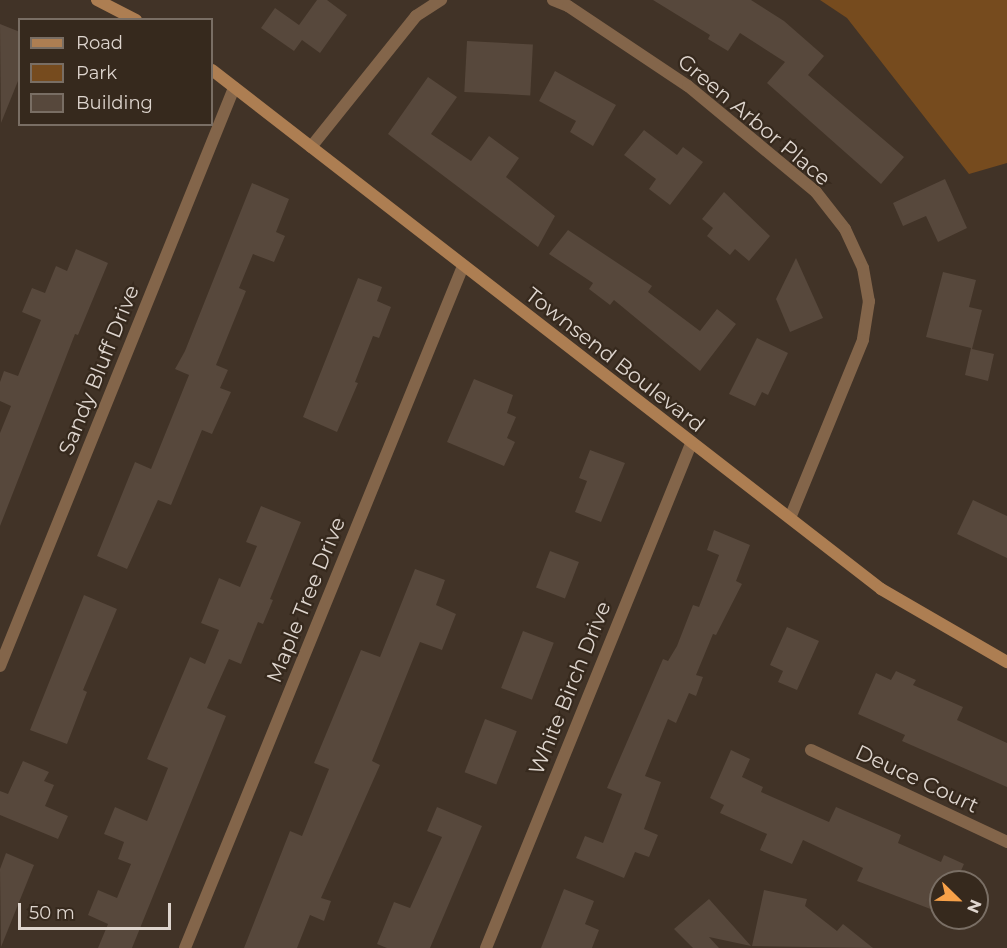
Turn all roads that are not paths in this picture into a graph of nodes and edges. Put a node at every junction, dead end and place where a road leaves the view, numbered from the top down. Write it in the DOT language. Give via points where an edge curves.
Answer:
graph roads {
  1 [pos="97,0"];
  2 [pos="441,0"];
  3 [pos="553,0"];
  4 [pos="132,18"];
  5 [pos="213,71"];
  6 [pos="234,88"];
  7 [pos="312,147"];
  8 [pos="463,266"];
  9 [pos="691,444"];
  10 [pos="790,518"];
  11 [pos="1007,662"];
  12 [pos="0,666"];
  13 [pos="811,750"];
  14 [pos="1007,842"];
  15 [pos="185,948"];
  16 [pos="486,948"];
  1 -- 4 [label="street"];
  2 -- 7 [label="street" via="416,16"];
  3 -- 10 [label="street, Green Arbor Place" via="688,86 816,192 844,229 863,268 869,301 863,340"];
  5 -- 6 [label="street, Townsend Boulevard"];
  6 -- 7 [label="street, Townsend Boulevard"];
  6 -- 12 [label="street, Sandy Bluff Drive"];
  7 -- 8 [label="street, Townsend Boulevard"];
  8 -- 9 [label="street, Townsend Boulevard"];
  8 -- 15 [label="street, Maple Tree Drive"];
  9 -- 10 [label="street, Townsend Boulevard"];
  9 -- 16 [label="street, White Birch Drive"];
  10 -- 11 [label="street, Townsend Boulevard" via="881,589"];
  13 -- 14 [label="street, Deuce Court"];
}
